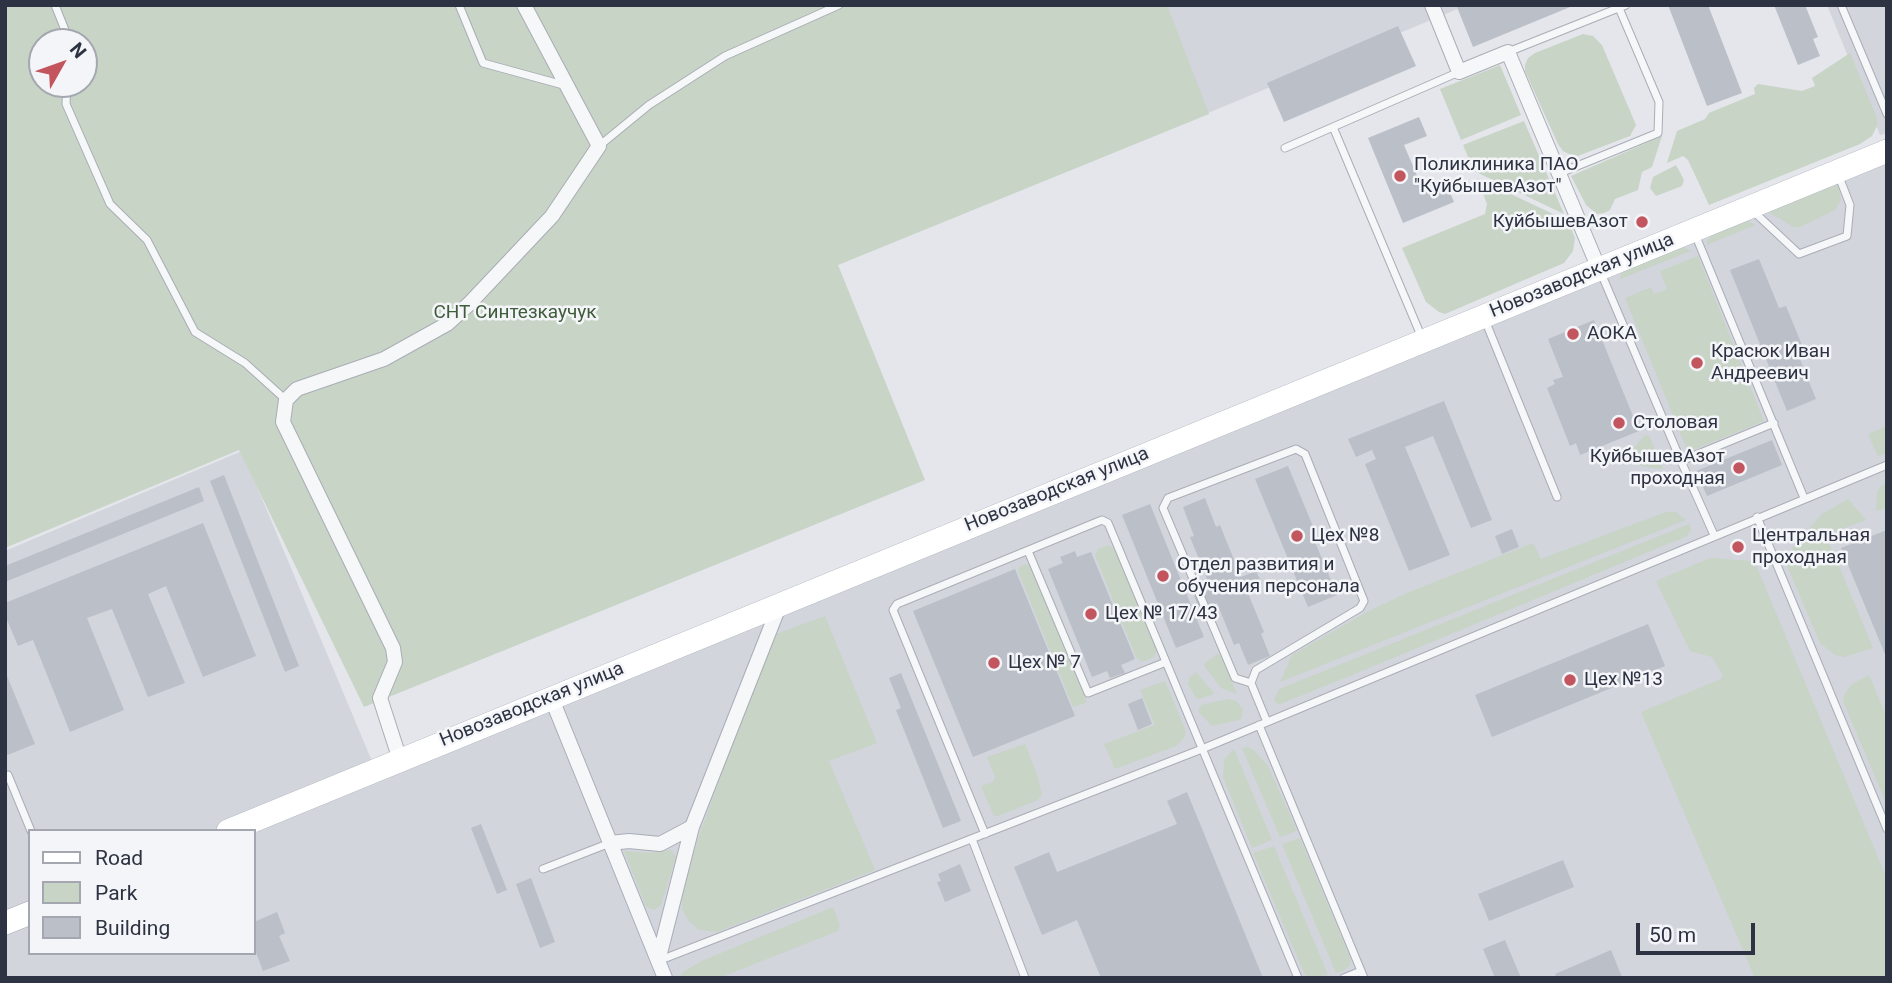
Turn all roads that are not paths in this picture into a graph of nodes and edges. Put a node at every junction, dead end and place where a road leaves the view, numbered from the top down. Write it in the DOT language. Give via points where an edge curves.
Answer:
graph roads {
  1 [pos="55,5"];
  2 [pos="458,5"];
  3 [pos="524,5"];
  4 [pos="839,5"];
  5 [pos="1432,5"];
  6 [pos="1841,5"];
  7 [pos="1622,7"];
  8 [pos="64,28"];
  9 [pos="1508,52"];
  10 [pos="1460,72"];
  11 [pos="567,87"];
  12 [pos="66,98"];
  13 [pos="1887,114"];
  14 [pos="1333,127"];
  15 [pos="599,146"];
  16 [pos="1285,148"];
  17 [pos="1887,151"];
  18 [pos="1837,172"];
  19 [pos="1560,173"];
  20 [pos="1748,207"];
  21 [pos="1694,230"];
  22 [pos="1599,269"];
  23 [pos="1483,316"];
  24 [pos="1423,341"];
  25 [pos="286,400"];
  26 [pos="1774,423"];
  27 [pos="1681,461"];
  28 [pos="1887,465"];
  29 [pos="1557,497"];
  30 [pos="1804,498"];
  31 [pos="1757,517"];
  32 [pos="1714,536"];
  33 [pos="1028,551"];
  34 [pos="781,603"];
  35 [pos="1166,662"];
  36 [pos="1251,683"];
  37 [pos="551,697"];
  38 [pos="1263,723"];
  39 [pos="1202,749"];
  40 [pos="400,760"];
  41 [pos="8,775"];
  42 [pos="692,827"];
  43 [pos="30,829"];
  44 [pos="233,829"];
  45 [pos="1887,829"];
  46 [pos="985,834"];
  47 [pos="972,839"];
  48 [pos="610,843"];
  49 [pos="543,869"];
  50 [pos="28,914"];
  51 [pos="5,923"];
  52 [pos="658,961"];
  53 [pos="1363,974"];
  54 [pos="665,978"];
  55 [pos="1025,978"];
  56 [pos="1298,978"];
  57 [pos="1344,978"];
  1 -- 8 [label="lane"];
  2 -- 11 [label="lane" via="483,63"];
  3 -- 11 [label="street"];
  4 -- 15 [label="lane" via="725,56 649,105"];
  5 -- 10 [label="street"];
  6 -- 13 [label="lane"];
  7 -- 9 [label="lane"];
  7 -- 19 [label="lane" via="1659,102 1658,133"];
  9 -- 10 [label="street"];
  9 -- 19 [label="street"];
  10 -- 14 [label="lane"];
  11 -- 15 [label="street"];
  12 -- 25 [label="lane" via="110,204 147,240 195,332 245,363"];
  14 -- 16 [label="lane"];
  14 -- 24 [label="lane"];
  15 -- 25 [label="street" via="552,216 447,324 384,359 297,389"];
  17 -- 18 [label="main road, Новозаводская улица"];
  18 -- 20 [label="main road, Новозаводская улица"];
  18 -- 20 [label="lane" via="1850,205 1847,236 1799,254"];
  19 -- 22 [label="street"];
  20 -- 21 [label="main road, Новозаводская улица"];
  21 -- 22 [label="main road, Новозаводская улица"];
  21 -- 26 [label="lane"];
  22 -- 23 [label="main road, Новозаводская улица"];
  22 -- 27 [label="lane"];
  23 -- 24 [label="main road, Новозаводская улица"];
  23 -- 29 [label="lane"];
  24 -- 34 [label="main road, Новозаводская улица"];
  25 -- 40 [label="street" via="283,422 393,648 395,662 380,698"];
  26 -- 27 [label="lane"];
  26 -- 30 [label="lane"];
  27 -- 32 [label="lane"];
  28 -- 30 [label="lane"];
  30 -- 31 [label="lane"];
  31 -- 32 [label="lane"];
  31 -- 45 [label="lane"];
  32 -- 38 [label="lane"];
  33 -- 35 [label="lane" via="1102,520 1108,523"];
  33 -- 35 [label="lane" via="1088,693"];
  33 -- 46 [label="lane" via="897,604 893,610"];
  34 -- 37 [label="main road, Новозаводская улица"];
  34 -- 42 [label="street"];
  35 -- 39 [label="lane"];
  36 -- 36 [label="lane" via="1256,670 1360,608 1364,601 1305,454 1296,449 1168,498 1163,508 1235,678"];
  36 -- 38 [label="lane"];
  37 -- 40 [label="main road, Новозаводская улица"];
  37 -- 48 [label="street"];
  38 -- 39 [label="lane"];
  38 -- 53 [label="lane"];
  39 -- 46 [label="lane"];
  39 -- 56 [label="lane"];
  40 -- 44 [label="main road, Новозаводская улица"];
  41 -- 43 [label="lane"];
  42 -- 48 [label="street" via="660,844"];
  42 -- 52 [label="street"];
  46 -- 47 [label="lane"];
  47 -- 52 [label="lane"];
  47 -- 55 [label="lane"];
  48 -- 49 [label="lane"];
  48 -- 52 [label="street"];
  50 -- 51 [label="main road"];
  52 -- 54 [label="street"];
  53 -- 57 [label="lane"];
}
